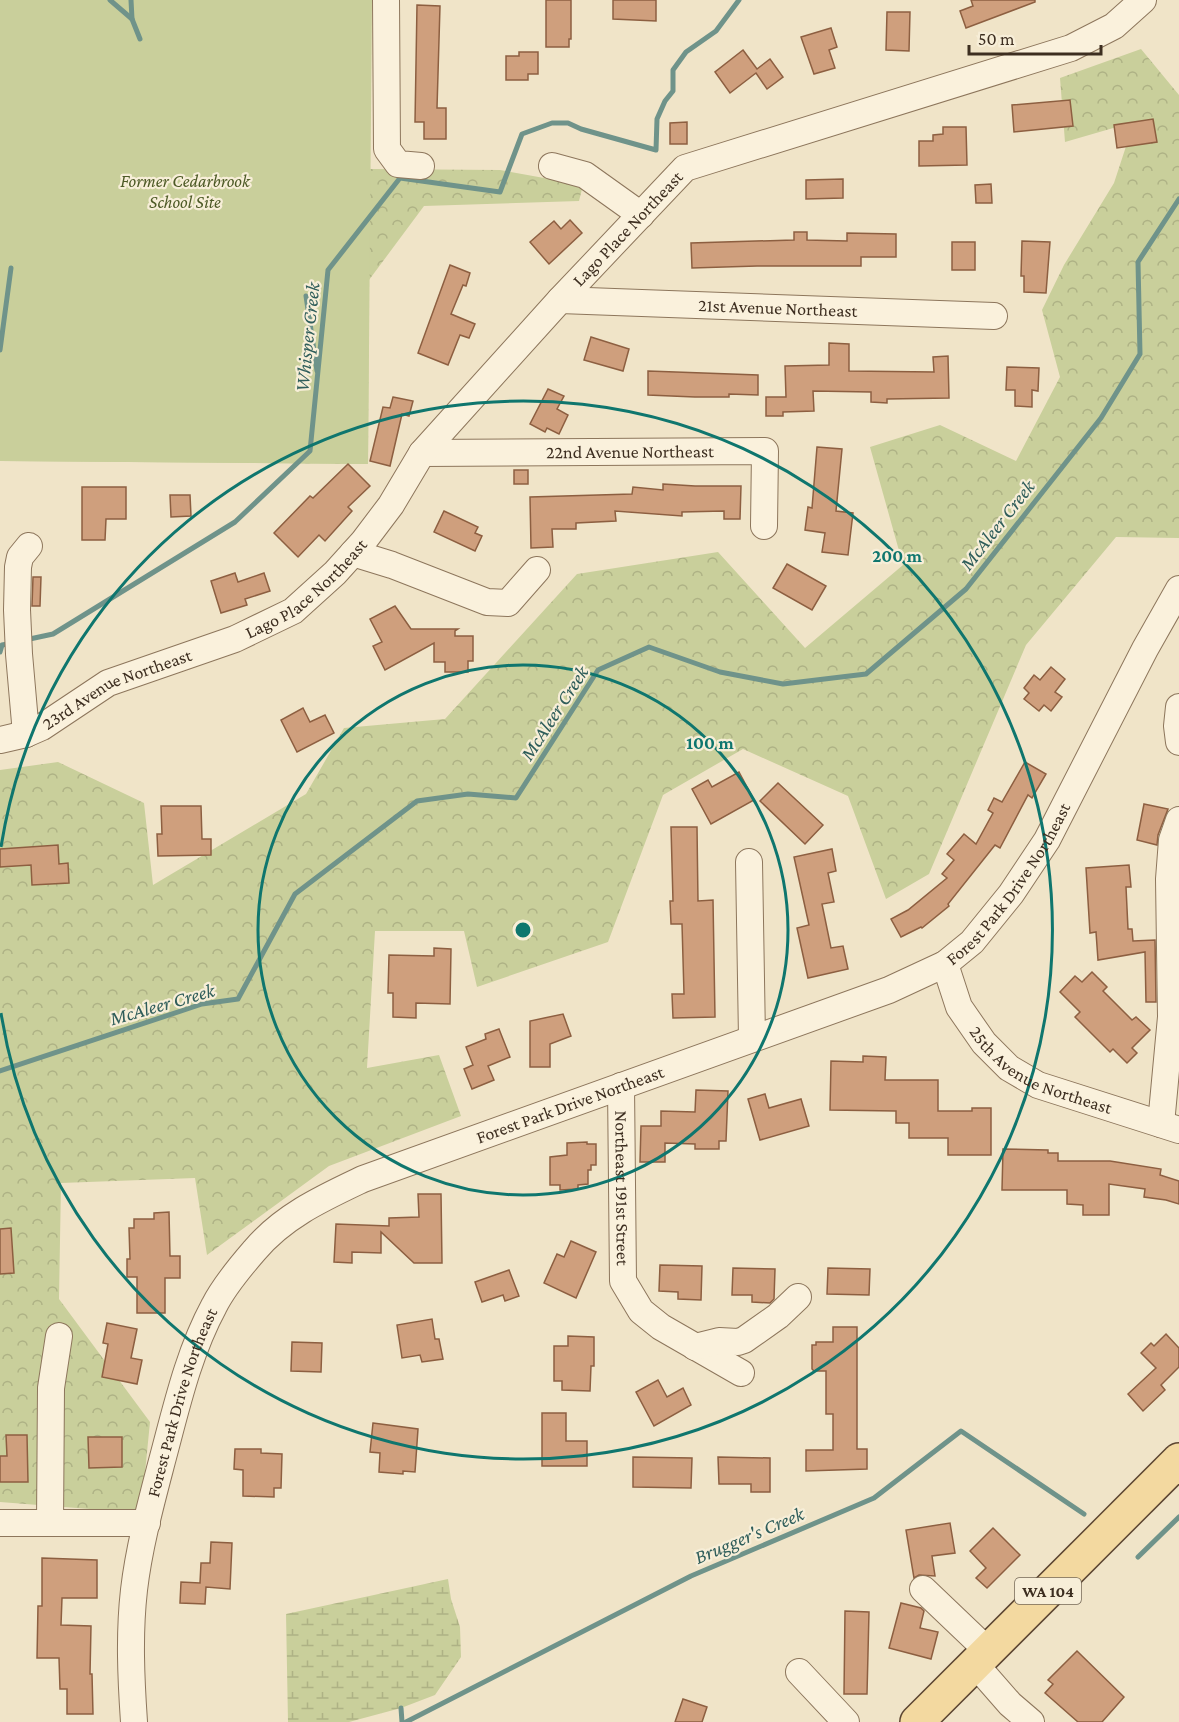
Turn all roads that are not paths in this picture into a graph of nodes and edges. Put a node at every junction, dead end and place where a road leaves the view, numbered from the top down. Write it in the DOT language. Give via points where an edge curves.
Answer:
graph roads {
  1 [pos="386,0"];
  2 [pos="1143,0"];
  3 [pos="552,165"];
  4 [pos="421,166"];
  5 [pos="640,215"];
  6 [pos="560,300"];
  7 [pos="994,316"];
  8 [pos="422,453"];
  9 [pos="764,525"];
  10 [pos="29,546"];
  11 [pos="353,553"];
  12 [pos="537,570"];
  13 [pos="1177,601"];
  14 [pos="235,639"];
  15 [pos="1179,707"];
  16 [pos="26,734"];
  17 [pos="0,740"];
  18 [pos="1179,742"];
  19 [pos="1179,820"];
  20 [pos="749,862"];
  21 [pos="945,964"];
  22 [pos="1175,991"];
  23 [pos="752,1038"];
  24 [pos="621,1086"];
  25 [pos="1170,1127"];
  26 [pos="798,1297"];
  27 [pos="59,1336"];
  28 [pos="695,1347"];
  29 [pos="741,1373"];
  30 [pos="1179,1460"];
  31 [pos="0,1523"];
  32 [pos="50,1523"];
  33 [pos="147,1523"];
  34 [pos="923,1589"];
  35 [pos="981,1658"];
  36 [pos="798,1672"];
  37 [pos="134,1722"];
  38 [pos="846,1722"];
  39 [pos="917,1722"];
  40 [pos="1031,1722"];
  1 -- 4 [label="street" via="387,149 398,164"];
  2 -- 5 [label="street, Lago Place Northeast" via="1114,26 1071,48 685,168"];
  3 -- 5 [label="street" via="585,176"];
  5 -- 6 [label="street, Lago Place Northeast"];
  6 -- 7 [label="street, 21st Avenue Northeast"];
  6 -- 8 [label="street, Lago Place Northeast"];
  8 -- 9 [label="street, 22nd Avenue Northeast" via="765,451"];
  8 -- 11 [label="street, Lago Place Northeast" via="391,505"];
  10 -- 16 [label="street" via="18,567 17,610"];
  11 -- 12 [label="street" via="487,602 508,603"];
  11 -- 14 [label="street, Lago Place Northeast" via="293,611"];
  13 -- 21 [label="street, Forest Park Drive Northeast" via="1145,649 1047,840 1005,902 972,942"];
  14 -- 16 [label="street, 23rd Avenue Northeast" via="108,683"];
  15 -- 18 [label="street"];
  16 -- 17 [label="street, 23rd Avenue Northeast"];
  19 -- 22 [label="street" via="1172,840 1169,879"];
  20 -- 23 [label="street"];
  21 -- 23 [label="street, Forest Park Drive Northeast" via="889,990"];
  21 -- 25 [label="street, 25th Avenue Northeast" via="958,1007 984,1043 1010,1068 1038,1085"];
  22 -- 25 [label="street" via="1171,1017"];
  23 -- 24 [label="street, Forest Park Drive Northeast"];
  24 -- 28 [label="street, Northeast 191st Street" via="622,1281 640,1311"];
  24 -- 33 [label="street, Forest Park Drive Northeast" via="363,1179 307,1206 276,1229 254,1250 214,1304 204,1326 183,1385"];
  26 -- 28 [label="street" via="744,1340"];
  27 -- 32 [label="street" via="51,1388"];
  28 -- 29 [label="street, Northeast 191st Street"];
  30 -- 35 [label="main road, WA 104"];
  31 -- 32 [label="street"];
  32 -- 33 [label="street"];
  33 -- 37 [label="street, Forest Park Drive Northeast" via="134,1590"];
  34 -- 35 [label="street"];
  35 -- 39 [label="main road, WA 104"];
  35 -- 40 [label="street" via="1010,1704"];
  36 -- 38 [label="street"];
}
